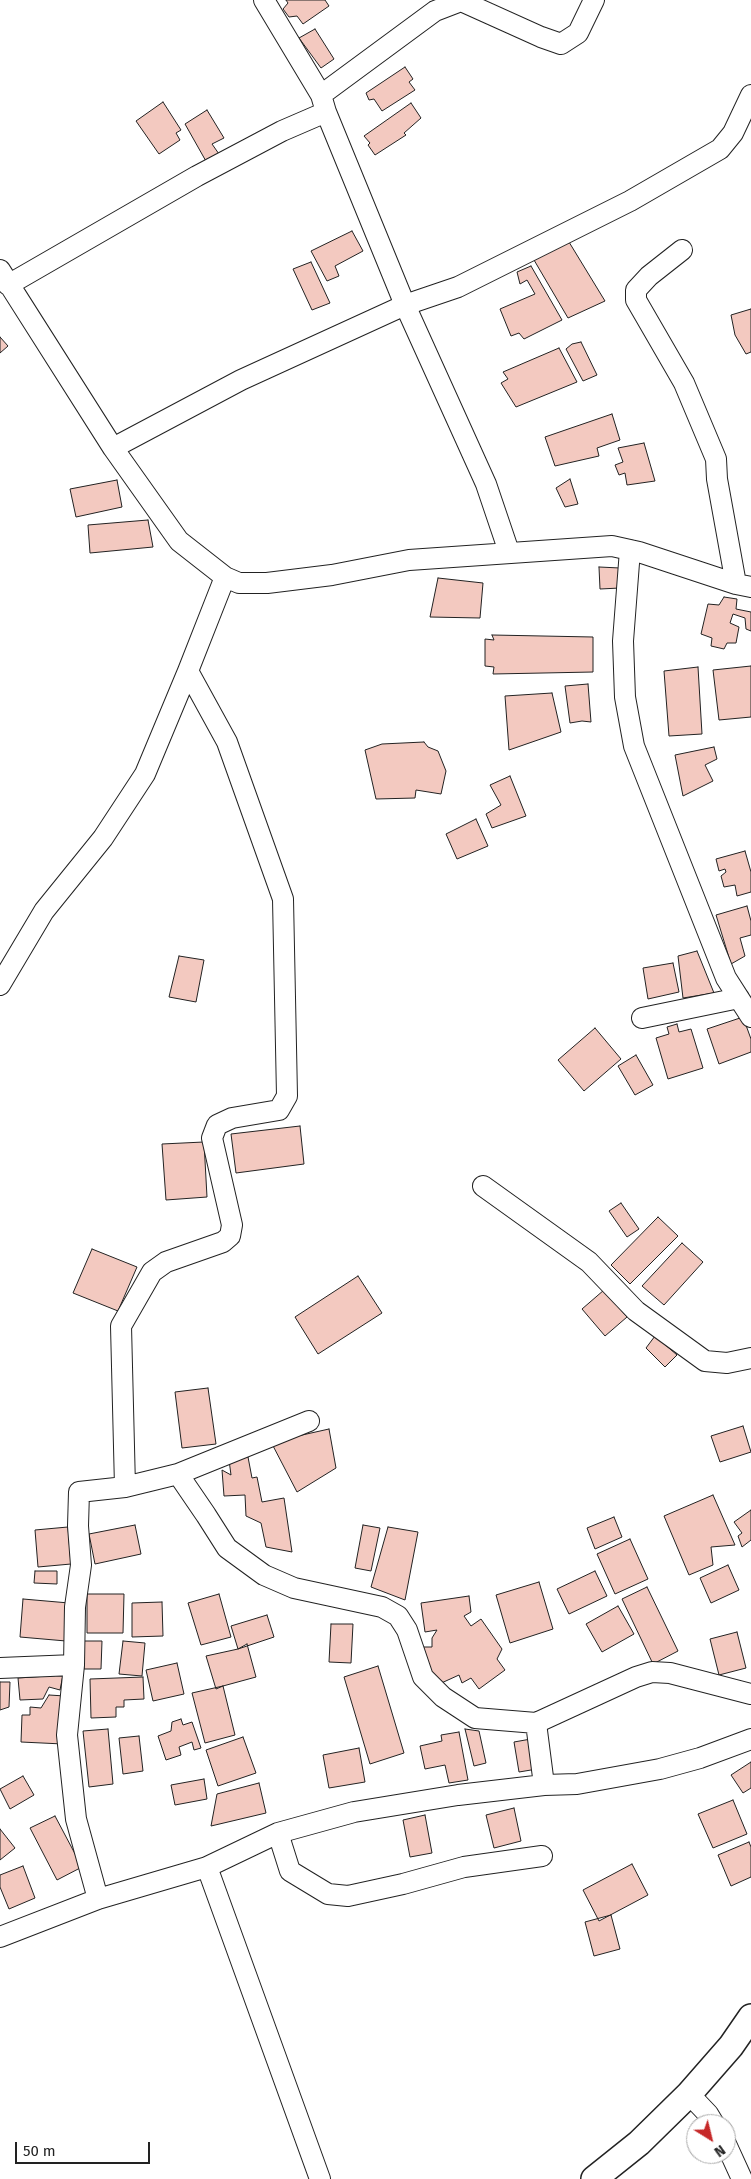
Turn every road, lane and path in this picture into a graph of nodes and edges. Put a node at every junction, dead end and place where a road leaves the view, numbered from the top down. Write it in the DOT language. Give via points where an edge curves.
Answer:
graph roads {
  1 [pos="264,0"];
  2 [pos="594,0"];
  3 [pos="751,95"];
  4 [pos="323,104"];
  5 [pos="682,250"];
  6 [pos="4,277"];
  7 [pos="405,305"];
  8 [pos="113,448"];
  9 [pos="630,550"];
  10 [pos="509,552"];
  11 [pos="225,577"];
  12 [pos="744,586"];
  13 [pos="188,671"];
  14 [pos="0,985"];
  15 [pos="747,1007"];
  16 [pos="642,1018"];
  17 [pos="483,1186"];
  18 [pos="751,1358"];
  19 [pos="309,1421"];
  20 [pos="178,1474"];
  21 [pos="125,1487"];
  22 [pos="74,1665"];
  23 [pos="0,1668"];
  24 [pos="751,1694"];
  25 [pos="536,1724"];
  26 [pos="751,1739"];
  27 [pos="544,1785"];
  28 [pos="278,1833"];
  29 [pos="542,1856"];
  30 [pos="207,1867"];
  31 [pos="98,1899"];
  32 [pos="0,1937"];
  33 [pos="751,2017"];
  34 [pos="689,2094"];
  35 [pos="708,2114"];
  36 [pos="735,2164"];
  37 [pos="320,2179"];
  38 [pos="594,2179"];
  39 [pos="742,2179"];
  1 -- 4 [label="street" via="308,69"];
  2 -- 4 [label="street" via="578,33 561,44 461,1 435,11"];
  3 -- 7 [label="street" via="733,133 720,149 630,201 475,279"];
  4 -- 6 [label="street" via="282,131"];
  4 -- 7 [label="street"];
  5 -- 12 [label="street" via="636,290 636,300 684,382 716,459 717,479"];
  6 -- 8 [label="street"];
  7 -- 8 [label="street" via="241,380"];
  7 -- 10 [label="street" via="486,484"];
  8 -- 11 [label="street" via="179,541"];
  9 -- 10 [label="street" via="612,546"];
  9 -- 12 [label="street"];
  9 -- 15 [label="street" via="623,641 625,697 634,746 726,978"];
  10 -- 11 [label="street" via="409,560 267,584 239,583"];
  11 -- 13 [label="street"];
  13 -- 14 [label="street" via="145,774 103,838 44,911"];
  13 -- 21 [label="street" via="227,742 284,899 287,1096 279,1110 232,1118 217,1125 212,1138 232,1225 230,1236 223,1242 166,1262 152,1272 121,1326"];
  15 -- 16 [label="street"];
  17 -- 18 [label="street" via="589,1262 636,1311 705,1360 727,1363"];
  19 -- 20 [label="street"];
  20 -- 21 [label="street"];
  20 -- 25 [label="street" via="227,1548 241,1560 264,1576 294,1588 382,1607 398,1616 407,1630 423,1677 443,1697 475,1718"];
  21 -- 22 [label="street" via="79,1492 81,1565 75,1607"];
  22 -- 23 [label="street"];
  22 -- 31 [label="street" via="67,1735 72,1794"];
  24 -- 25 [label="street" via="670,1673 652,1672"];
  25 -- 27 [label="street"];
  26 -- 27 [label="street" via="660,1769 577,1784"];
  27 -- 28 [label="street" via="354,1812"];
  28 -- 29 [label="street" via="290,1871 328,1894 348,1896 464,1867"];
  28 -- 30 [label="street"];
  30 -- 31 [label="street"];
  30 -- 37 [label="street"];
  31 -- 32 [label="street"];
  33 -- 34 [label="main road" via="731,2046"];
  34 -- 35 [label="street"];
  34 -- 38 [label="main road" via="639,2143"];
  36 -- 39 [label="street"];
}
